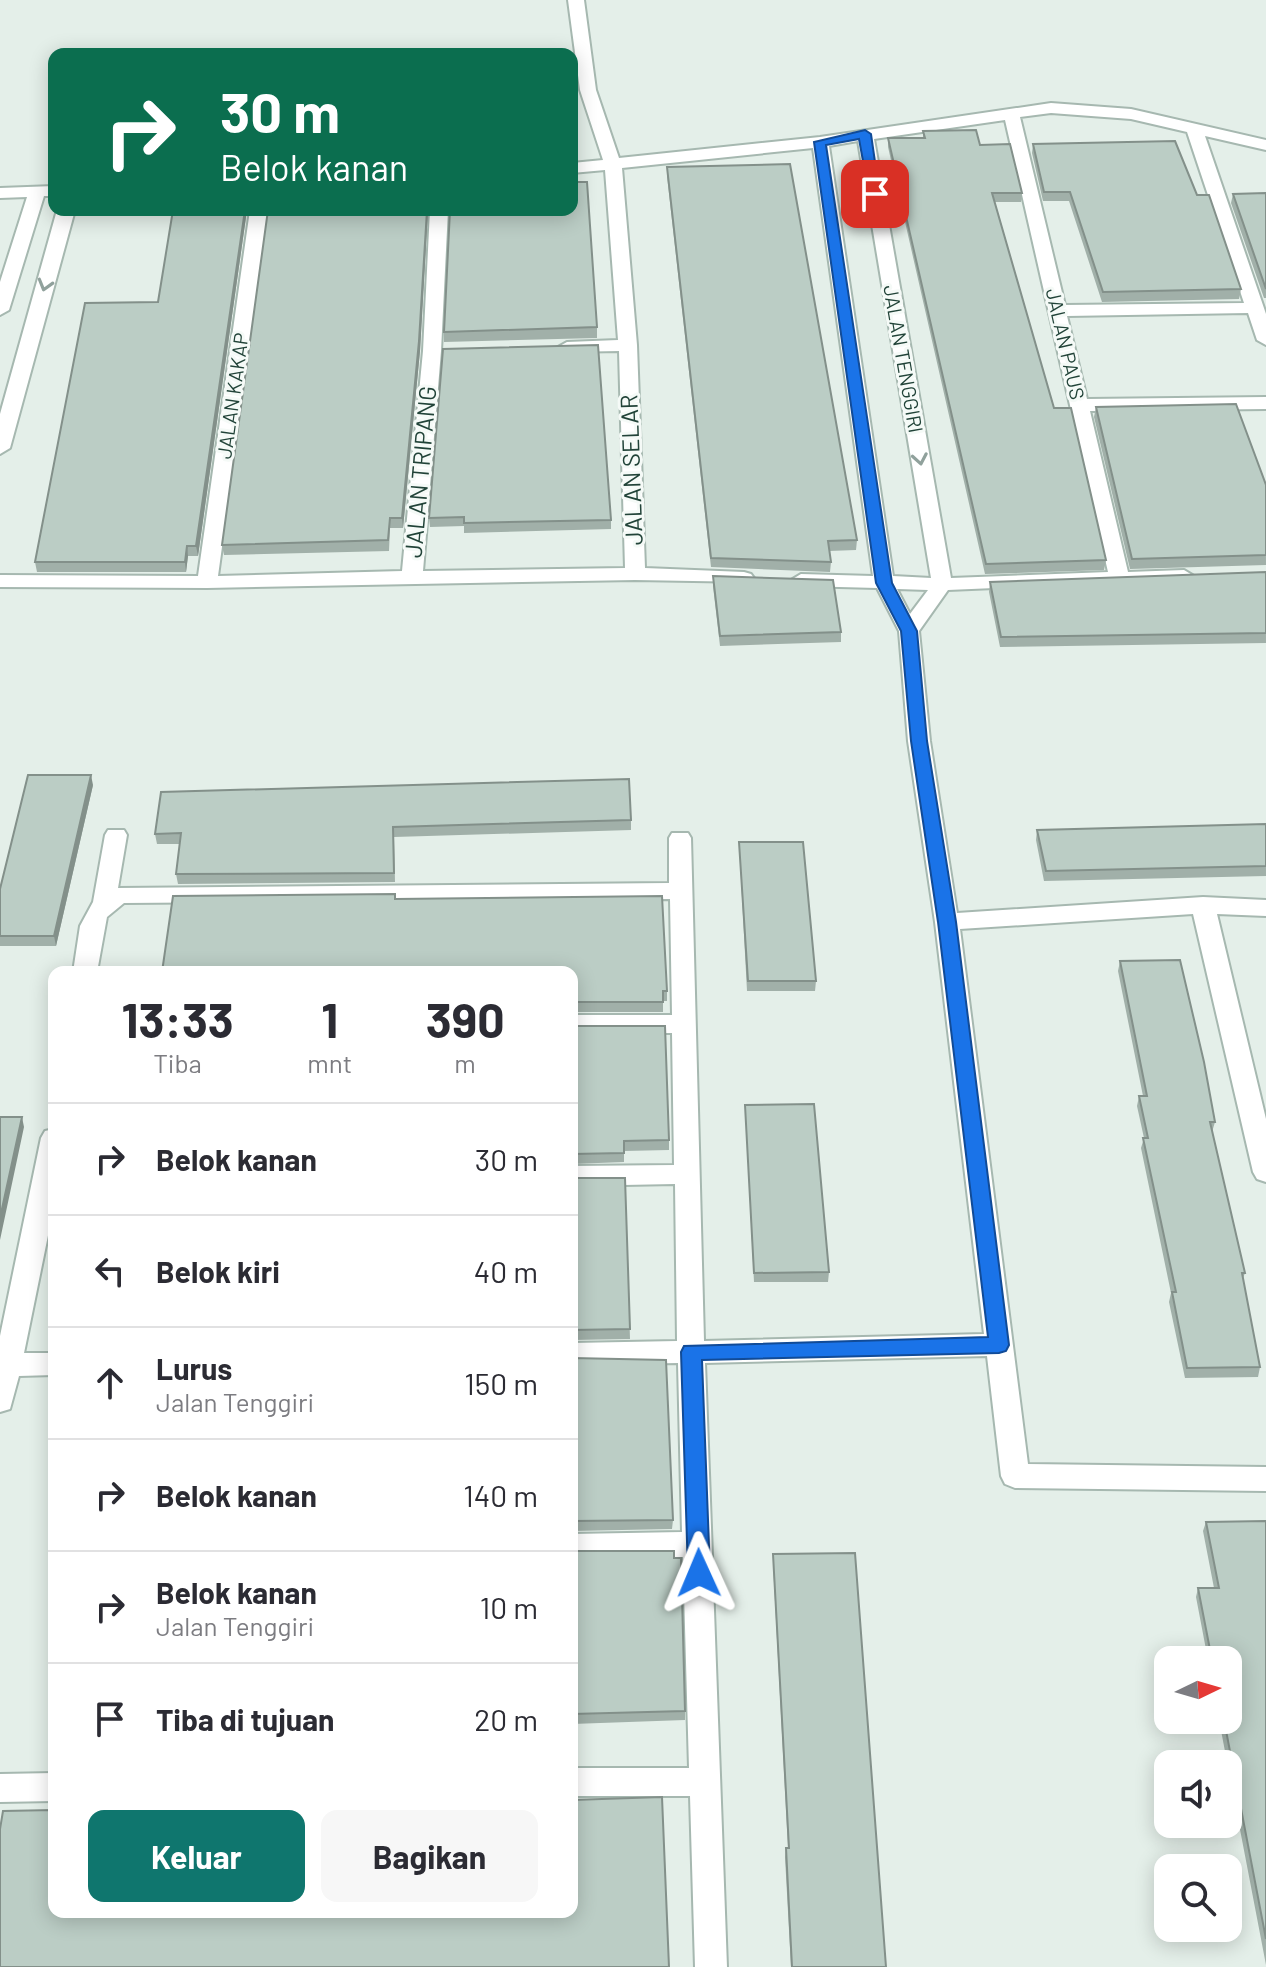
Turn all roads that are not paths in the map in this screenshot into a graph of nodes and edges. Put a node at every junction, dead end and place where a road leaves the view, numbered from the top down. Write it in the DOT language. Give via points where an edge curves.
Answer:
graph roads {
  1 [pos="576,0"];
  2 [pos="1011,112"];
  3 [pos="1193,126"];
  4 [pos="865,134"];
  5 [pos="820,142"];
  6 [pos="1266,145"];
  7 [pos="613,164"];
  8 [pos="578,167"];
  9 [pos="45,192"];
  10 [pos="0,193"];
  11 [pos="64,216"];
  12 [pos="258,216"];
  13 [pos="439,216"];
  14 [pos="1255,308"];
  15 [pos="0,310"];
  16 [pos="1057,311"];
  17 [pos="1266,340"];
  18 [pos="628,345"];
  19 [pos="553,347"];
  20 [pos="1266,403"];
  21 [pos="1079,405"];
  22 [pos="0,448"];
  23 [pos="635,574"];
  24 [pos="1207,575"];
  25 [pos="412,577"];
  26 [pos="1119,577"];
  27 [pos="0,581"];
  28 [pos="207,582"];
  29 [pos="884,583"];
  30 [pos="942,584"];
  31 [pos="909,631"];
  32 [pos="116,835"];
  33 [pos="680,838"];
  34 [pos="680,891"];
  35 [pos="104,901"];
  36 [pos="1203,905"];
  37 [pos="1266,908"];
  38 [pos="947,922"];
  39 [pos="86,966"];
  40 [pos="578,1024"];
  41 [pos="686,1024"];
  42 [pos="1266,1172"];
  43 [pos="688,1174"];
  44 [pos="578,1176"];
  45 [pos="48,1190"];
  46 [pos="999,1345"];
  47 [pos="691,1352"];
  48 [pos="578,1354"];
  49 [pos="48,1364"];
  50 [pos="4,1365"];
  51 [pos="0,1401"];
  52 [pos="1266,1479"];
  53 [pos="698,1544"];
  54 [pos="578,1546"];
  55 [pos="578,1782"];
  56 [pos="703,1782"];
  57 [pos="48,1787"];
  58 [pos="0,1788"];
  59 [pos="711,1967"];
  1 -- 7 [label="street, JALAN SELAR" via="588,90"];
  2 -- 3 [label="street" via="1086,108"];
  2 -- 4 [label="street"];
  2 -- 16 [label="street, JALAN PAUS"];
  3 -- 6 [label="street"];
  3 -- 14 [label="street"];
  4 -- 5 [label="street"];
  4 -- 30 [label="street, JALAN TENGGIRI, one-way"];
  5 -- 7 [label="street"];
  5 -- 29 [label="street"];
  7 -- 8 [label="street"];
  7 -- 18 [label="street, JALAN SELAR"];
  9 -- 10 [label="street"];
  9 -- 15 [label="street"];
  11 -- 22 [label="street, one-way"];
  12 -- 28 [label="street, JALAN KAKAP"];
  13 -- 25 [label="street, JALAN TRIPANG" via="440,351"];
  14 -- 16 [label="street"];
  14 -- 17 [label="street"];
  16 -- 21 [label="street, JALAN PAUS"];
  18 -- 19 [label="street"];
  18 -- 23 [label="street, JALAN SELAR"];
  20 -- 21 [label="street"];
  21 -- 26 [label="street, JALAN PAUS"];
  23 -- 25 [label="street"];
  23 -- 29 [label="street, JALAN SELAR"];
  24 -- 26 [label="street, JALAN SELAR"];
  25 -- 28 [label="street, JALAN TRIPANG"];
  26 -- 30 [label="street, JALAN SELAR"];
  27 -- 28 [label="street, JALAN TRIPANG"];
  29 -- 30 [label="street, JALAN SELAR"];
  29 -- 31 [label="street"];
  30 -- 31 [label="street"];
  31 -- 38 [label="street" via="919,741"];
  32 -- 35 [label="street"];
  33 -- 34 [label="street"];
  34 -- 35 [label="street" via="131,895"];
  34 -- 41 [label="street"];
  35 -- 39 [label="street" via="96,910"];
  36 -- 37 [label="street"];
  36 -- 38 [label="street"];
  36 -- 42 [label="street"];
  38 -- 46 [label="street"];
  40 -- 41 [label="street"];
  41 -- 43 [label="street"];
  43 -- 44 [label="street"];
  43 -- 47 [label="street"];
  45 -- 50 [label="street"];
  46 -- 47 [label="street"];
  46 -- 52 [label="street" via="1015,1476"];
  47 -- 48 [label="street"];
  47 -- 53 [label="street"];
  49 -- 50 [label="street"];
  50 -- 51 [label="street"];
  53 -- 54 [label="street"];
  53 -- 56 [label="street"];
  55 -- 56 [label="street"];
  56 -- 59 [label="street"];
  57 -- 58 [label="street"];
}
